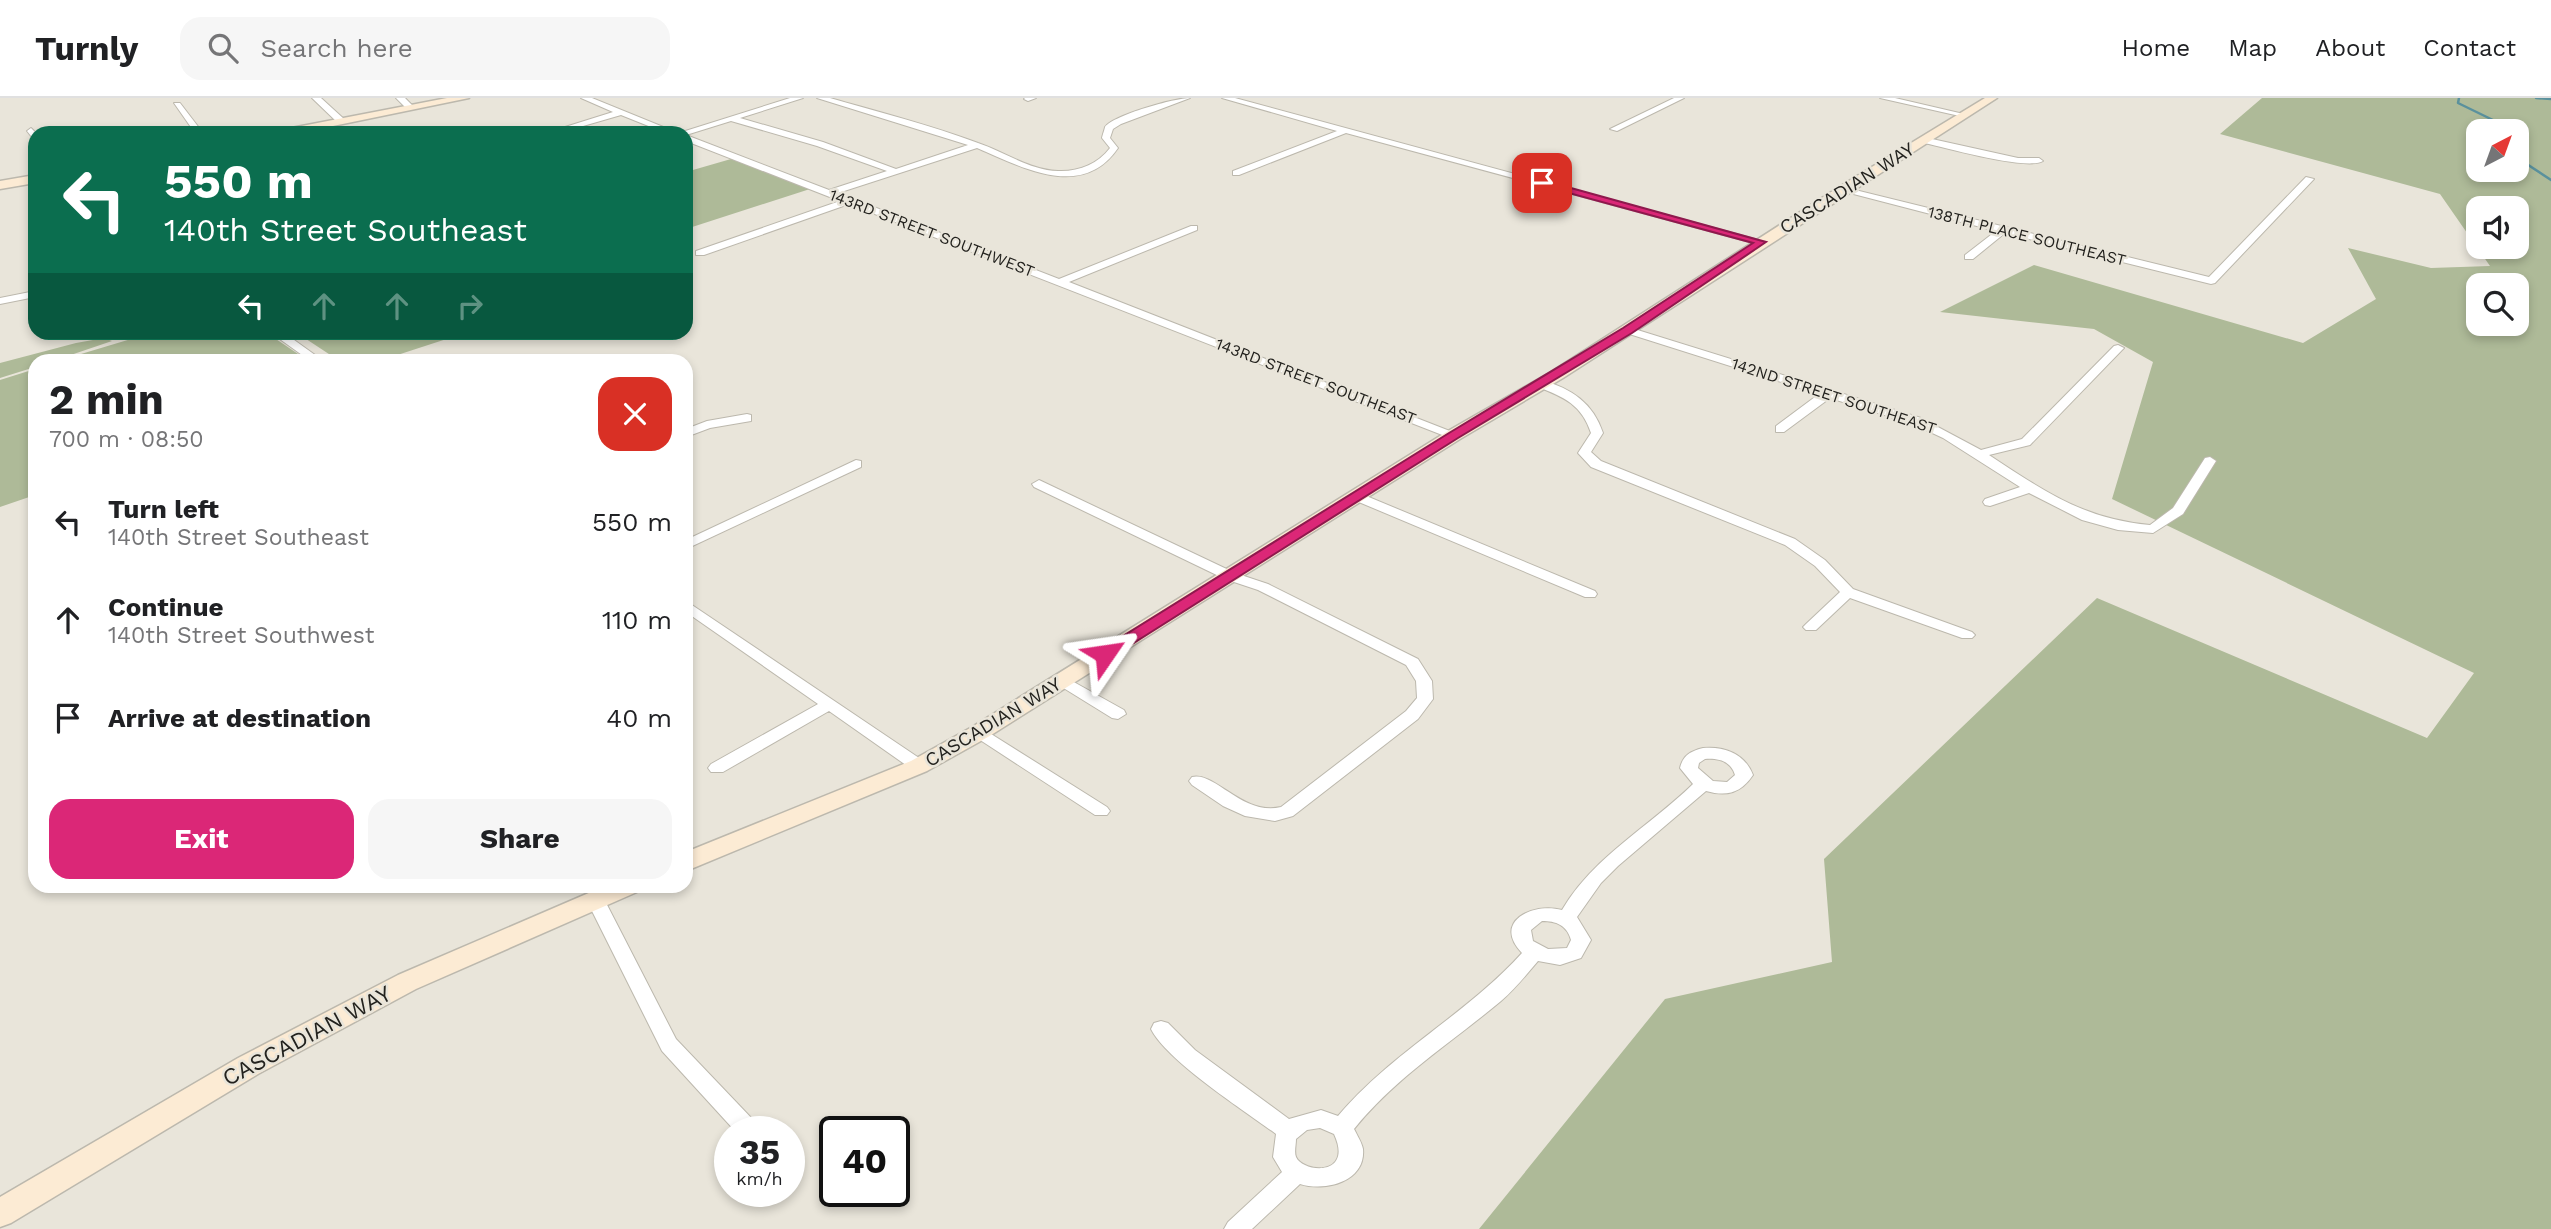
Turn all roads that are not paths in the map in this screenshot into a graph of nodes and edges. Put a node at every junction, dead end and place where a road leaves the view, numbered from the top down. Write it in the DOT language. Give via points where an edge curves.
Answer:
graph roads {
  1 [pos="316,98"];
  2 [pos="400,98"];
  3 [pos="464,98"];
  4 [pos="585,98"];
  5 [pos="799,98"];
  6 [pos="821,98"];
  7 [pos="1186,98"];
  8 [pos="1226,98"];
  9 [pos="1679,98"];
  10 [pos="1884,98"];
  11 [pos="1992,98"];
  12 [pos="177,105"];
  13 [pos="411,108"];
  14 [pos="622,112"];
  15 [pos="1964,115"];
  16 [pos="733,119"];
  17 [pos="341,121"];
  18 [pos="194,126"];
  19 [pos="316,126"];
  20 [pos="574,126"];
  21 [pos="657,126"];
  22 [pos="693,130"];
  23 [pos="1346,130"];
  24 [pos="1614,130"];
  25 [pos="1923,140"];
  26 [pos="693,141"];
  27 [pos="977,145"];
  28 [pos="707,146"];
  29 [pos="693,150"];
  30 [pos="2039,161"];
  31 [pos="897,172"];
  32 [pos="1236,173"];
  33 [pos="28,179"];
  34 [pos="2309,179"];
  35 [pos="0,185"];
  36 [pos="1843,190"];
  37 [pos="830,193"];
  38 [pos="849,201"];
  39 [pos="1194,228"];
  40 [pos="2003,230"];
  41 [pos="1761,242"];
  42 [pos="700,253"];
  43 [pos="1969,257"];
  44 [pos="1060,282"];
  45 [pos="28,295"];
  46 [pos="0,301"];
  47 [pos="1177,327"];
  48 [pos="1628,330"];
  49 [pos="287,340"];
  50 [pos="2118,348"];
  51 [pos="307,354"];
  52 [pos="1542,384"];
  53 [pos="1828,393"];
  54 [pos="747,418"];
  55 [pos="1780,429"];
  56 [pos="693,430"];
  57 [pos="1454,435"];
  58 [pos="1980,454"];
  59 [pos="2210,461"];
  60 [pos="856,464"];
  61 [pos="1039,484"];
  62 [pos="2028,489"];
  63 [pos="1359,497"];
  64 [pos="1990,502"];
  65 [pos="693,542"];
  66 [pos="1230,576"];
  67 [pos="1848,592"];
  68 [pos="1590,594"];
  69 [pos="693,610"];
  70 [pos="1811,627"];
  71 [pos="1967,635"];
  72 [pos="1063,681"];
  73 [pos="830,704"];
  74 [pos="1118,714"];
  75 [pos="980,732"];
  76 [pos="919,766"];
  77 [pos="718,768"];
  78 [pos="1198,781"];
  79 [pos="1703,784"];
  80 [pos="1101,811"];
  81 [pos="693,859"];
  82 [pos="610,893"];
  83 [pos="595,899"];
  84 [pos="1566,918"];
  85 [pos="1534,953"];
  86 [pos="1161,1029"];
  87 [pos="735,1116"];
  88 [pos="1342,1127"];
  89 [pos="1289,1131"];
  90 [pos="1297,1172"];
  91 [pos="0,1213"];
  92 [pos="1236,1229"];
  1 -- 17 [label="street"];
  2 -- 13 [label="street"];
  3 -- 13 [label="street"];
  4 -- 14 [label="street"];
  5 -- 16 [label="street"];
  6 -- 27 [label="street"];
  7 -- 27 [label="street" via="1109,128 1106,138 1114,148 1109,157 1077,172 1055,174"];
  8 -- 23 [label="street"];
  9 -- 24 [label="street"];
  10 -- 15 [label="street"];
  11 -- 15 [label="street, CASCADIAN WAY"];
  12 -- 18 [label="street"];
  13 -- 17 [label="street"];
  14 -- 20 [label="street"];
  14 -- 21 [label="street"];
  15 -- 25 [label="street, CASCADIAN WAY"];
  16 -- 22 [label="street"];
  16 -- 31 [label="street"];
  17 -- 19 [label="street"];
  23 -- 32 [label="street"];
  23 -- 41 [label="street"];
  25 -- 30 [label="street" via="2018,161"];
  25 -- 36 [label="street, CASCADIAN WAY"];
  26 -- 28 [label="street, 143RD STREET SOUTHWEST"];
  27 -- 31 [label="street"];
  28 -- 29 [label="street"];
  28 -- 37 [label="street, 143RD STREET SOUTHWEST"];
  31 -- 37 [label="street"];
  33 -- 35 [label="street"];
  34 -- 40 [label="street, 138TH PLACE SOUTHEAST" via="2211,281"];
  36 -- 40 [label="street, 138TH PLACE SOUTHEAST"];
  36 -- 41 [label="street, CASCADIAN WAY"];
  37 -- 38 [label="street, 143RD STREET SOUTHWEST"];
  38 -- 42 [label="street"];
  38 -- 44 [label="street, 143RD STREET SOUTHWEST"];
  39 -- 44 [label="street"];
  40 -- 43 [label="street"];
  41 -- 48 [label="street, CASCADIAN WAY"];
  44 -- 47 [label="street, 143RD STREET SOUTHWEST"];
  45 -- 46 [label="street"];
  47 -- 57 [label="street, 143RD STREET SOUTHEAST"];
  48 -- 52 [label="street, CASCADIAN WAY"];
  48 -- 53 [label="street, 142ND STREET SOUTHEAST"];
  49 -- 51 [label="street"];
  50 -- 58 [label="street" via="2026,443"];
  52 -- 57 [label="street, CASCADIAN WAY"];
  52 -- 67 [label="street" via="1575,398 1591,413 1597,433 1584,453 1596,464 1790,542 1820,563"];
  53 -- 55 [label="street"];
  53 -- 58 [label="street, 142ND STREET SOUTHEAST" via="1944,431"];
  54 -- 56 [label="street"];
  57 -- 63 [label="street, CASCADIAN WAY"];
  58 -- 62 [label="street, 142ND STREET SOUTHEAST"];
  59 -- 62 [label="street, 142ND STREET SOUTHEAST" via="2178,511 2153,529 2087,518"];
  60 -- 65 [label="street"];
  61 -- 66 [label="street"];
  62 -- 64 [label="street"];
  63 -- 66 [label="street, CASCADIAN WAY"];
  63 -- 68 [label="street"];
  66 -- 72 [label="street, CASCADIAN WAY"];
  66 -- 78 [label="street" via="1263,587 1412,662 1424,681 1425,699 1412,715 1287,812 1272,817 1256,815"];
  67 -- 70 [label="street"];
  67 -- 71 [label="street"];
  69 -- 73 [label="street"];
  72 -- 74 [label="street"];
  72 -- 75 [label="street, CASCADIAN WAY"];
  73 -- 76 [label="street"];
  73 -- 77 [label="street"];
  75 -- 76 [label="street, CASCADIAN WAY"];
  75 -- 80 [label="street"];
  76 -- 81 [label="street, CASCADIAN WAY"];
  79 -- 84 [label="street" via="1587,883"];
  82 -- 83 [label="street, CASCADIAN WAY"];
  83 -- 87 [label="street" via="669,1045"];
  83 -- 91 [label="street, CASCADIAN WAY" via="407,982 248,1066"];
  84 -- 85 [label="street" via="1539,914 1525,921 1522,941"];
  84 -- 85 [label="street" via="1580,932 1579,947 1555,959"];
  85 -- 88 [label="street" via="1491,998 1389,1076"];
  86 -- 89 [label="street" via="1188,1056"];
  88 -- 89 [label="street" via="1321,1119"];
  88 -- 90 [label="street" via="1353,1145 1341,1172 1319,1179"];
  89 -- 90 [label="street" via="1284,1157"];
  90 -- 92 [label="street"];
}
